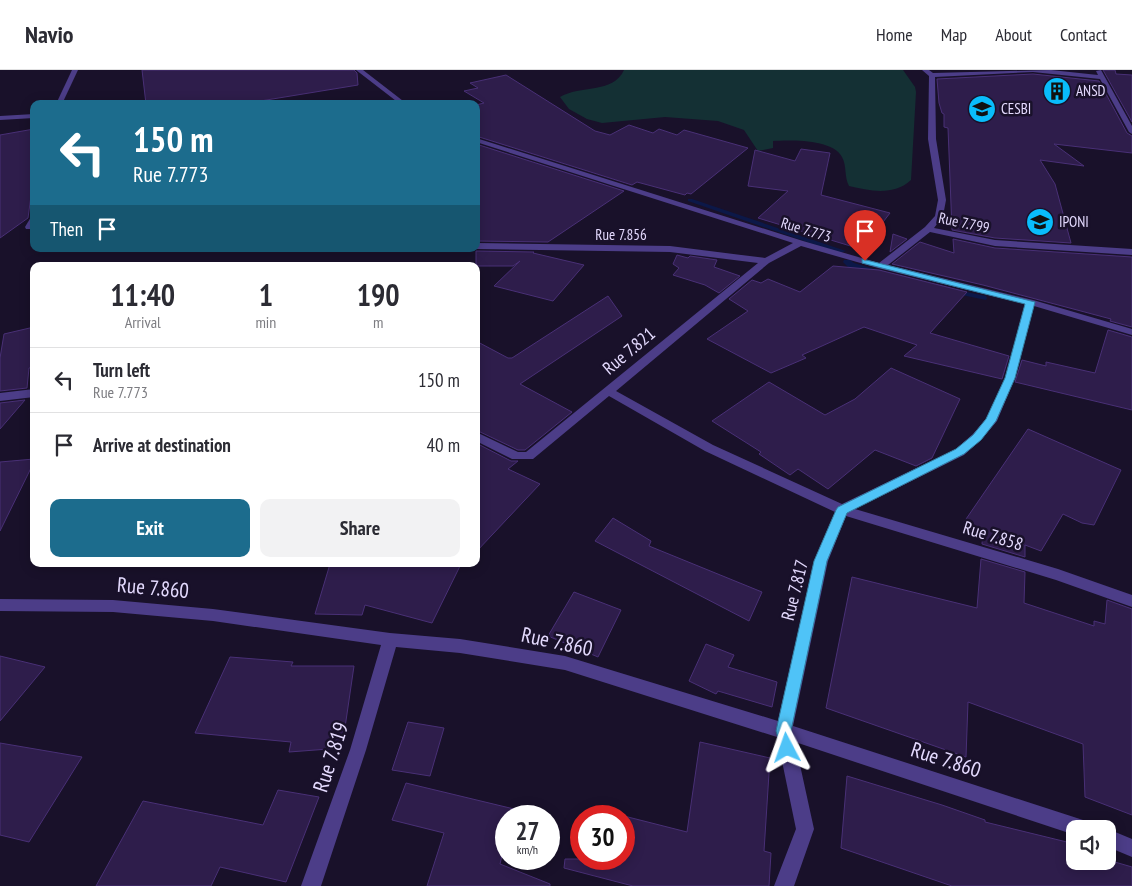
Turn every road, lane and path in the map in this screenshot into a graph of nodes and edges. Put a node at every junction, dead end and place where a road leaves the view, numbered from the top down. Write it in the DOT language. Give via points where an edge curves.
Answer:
graph roads {
  1 [pos="75,70"];
  2 [pos="359,70"];
  3 [pos="1098,70"];
  4 [pos="929,72"];
  5 [pos="1102,77"];
  6 [pos="61,100"];
  7 [pos="399,100"];
  8 [pos="30,116"];
  9 [pos="0,118"];
  10 [pos="1132,132"];
  11 [pos="480,141"];
  12 [pos="928,229"];
  13 [pos="800,243"];
  14 [pos="480,246"];
  15 [pos="1132,252"];
  16 [pos="766,261"];
  17 [pos="881,266"];
  18 [pos="1030,302"];
  19 [pos="1132,332"];
  20 [pos="608,391"];
  21 [pos="30,393"];
  22 [pos="0,396"];
  23 [pos="480,438"];
  24 [pos="842,510"];
  25 [pos="1132,601"];
  26 [pos="0,605"];
  27 [pos="390,640"];
  28 [pos="784,731"];
  29 [pos="1066,823"];
  30 [pos="1116,841"];
  31 [pos="1132,848"];
  32 [pos="311,886"];
  33 [pos="784,886"];
  1 -- 6 [label="street"];
  2 -- 7 [label="street"];
  3 -- 5 [label="street"];
  4 -- 5 [label="street" via="1033,70"];
  4 -- 12 [label="street, Rue 7.799" via="932,139 942,200 939,216"];
  5 -- 10 [label="street"];
  8 -- 9 [label="street"];
  11 -- 13 [label="street, Rue 7.773"];
  12 -- 15 [label="street, Rue 7.799" via="996,243"];
  12 -- 17 [label="street"];
  13 -- 16 [label="street, Rue 7.821"];
  13 -- 17 [label="street, Rue 7.773"];
  14 -- 16 [label="street, Rue 7.856" via="670,249"];
  16 -- 20 [label="street, Rue 7.821"];
  17 -- 18 [label="street, Rue 7.773"];
  18 -- 19 [label="street, Rue 7.773"];
  18 -- 24 [label="street" via="1010,378 991,421 977,437 960,452"];
  20 -- 23 [label="street, Rue 7.821" via="529,456 516,456"];
  20 -- 24 [label="street, Rue 7.858" via="709,448"];
  21 -- 22 [label="street"];
  24 -- 25 [label="street, Rue 7.858" via="1058,575"];
  24 -- 28 [label="street, Rue 7.817" via="820,561"];
  26 -- 27 [label="street, Rue 7.860" via="113,606 204,614"];
  27 -- 28 [label="street, Rue 7.860" via="460,646 565,663"];
  27 -- 32 [label="street, Rue 7.819" via="358,750"];
  28 -- 29 [label="street, Rue 7.860"];
  28 -- 33 [label="street, Rue 7.817" via="805,829"];
  30 -- 31 [label="street"];
}
